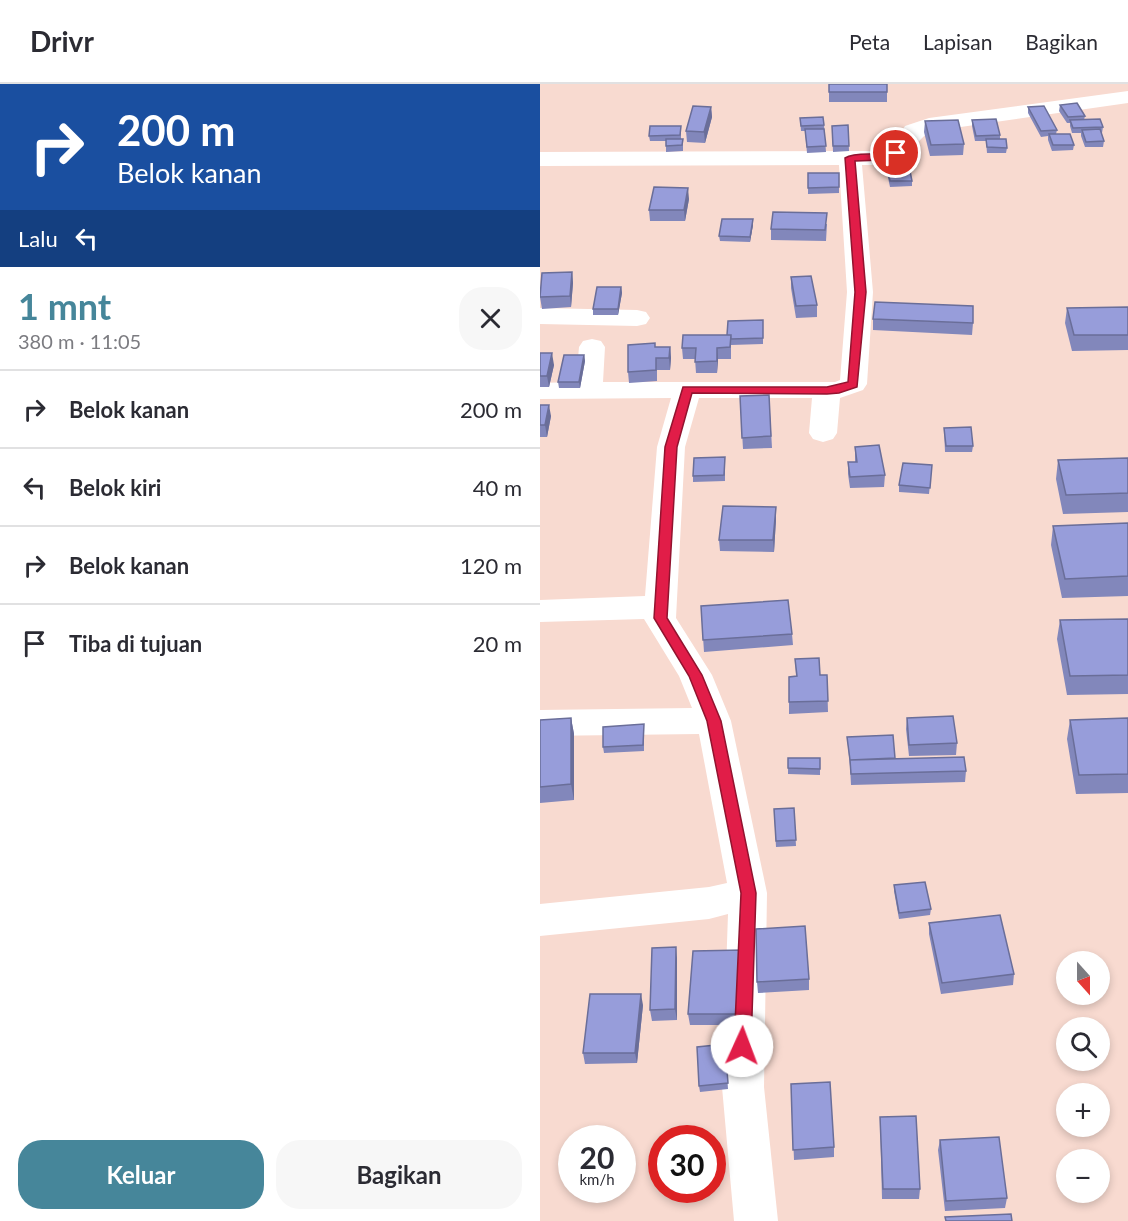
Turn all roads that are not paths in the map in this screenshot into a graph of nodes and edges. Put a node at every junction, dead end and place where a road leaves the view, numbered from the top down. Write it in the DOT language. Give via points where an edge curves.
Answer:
graph roads {
  1 [pos="1064,94"];
  2 [pos="1128,97"];
  3 [pos="850,158"];
  4 [pos="540,159"];
  5 [pos="540,316"];
  6 [pos="637,318"];
  7 [pos="592,347"];
  8 [pos="589,390"];
  9 [pos="687,390"];
  10 [pos="827,390"];
  11 [pos="540,391"];
  12 [pos="823,433"];
  13 [pos="660,607"];
  14 [pos="540,611"];
  15 [pos="714,721"];
  16 [pos="540,723"];
  17 [pos="748,893"];
  18 [pos="540,920"];
  19 [pos="756,1221"];
  1 -- 2 [label="street"];
  1 -- 3 [label="street" via="929,125 913,131 909,141 892,156"];
  3 -- 4 [label="street"];
  3 -- 10 [label="street" via="860,292 853,384"];
  5 -- 6 [label="street"];
  7 -- 8 [label="street"];
  8 -- 9 [label="street"];
  8 -- 11 [label="street"];
  9 -- 10 [label="street"];
  9 -- 13 [label="street" via="671,447"];
  10 -- 12 [label="street"];
  13 -- 14 [label="street"];
  13 -- 15 [label="street" via="660,618 695,675"];
  15 -- 16 [label="street"];
  15 -- 17 [label="street"];
  17 -- 18 [label="street" via="700,904"];
  17 -- 19 [label="street" via="743,1087"];
}
